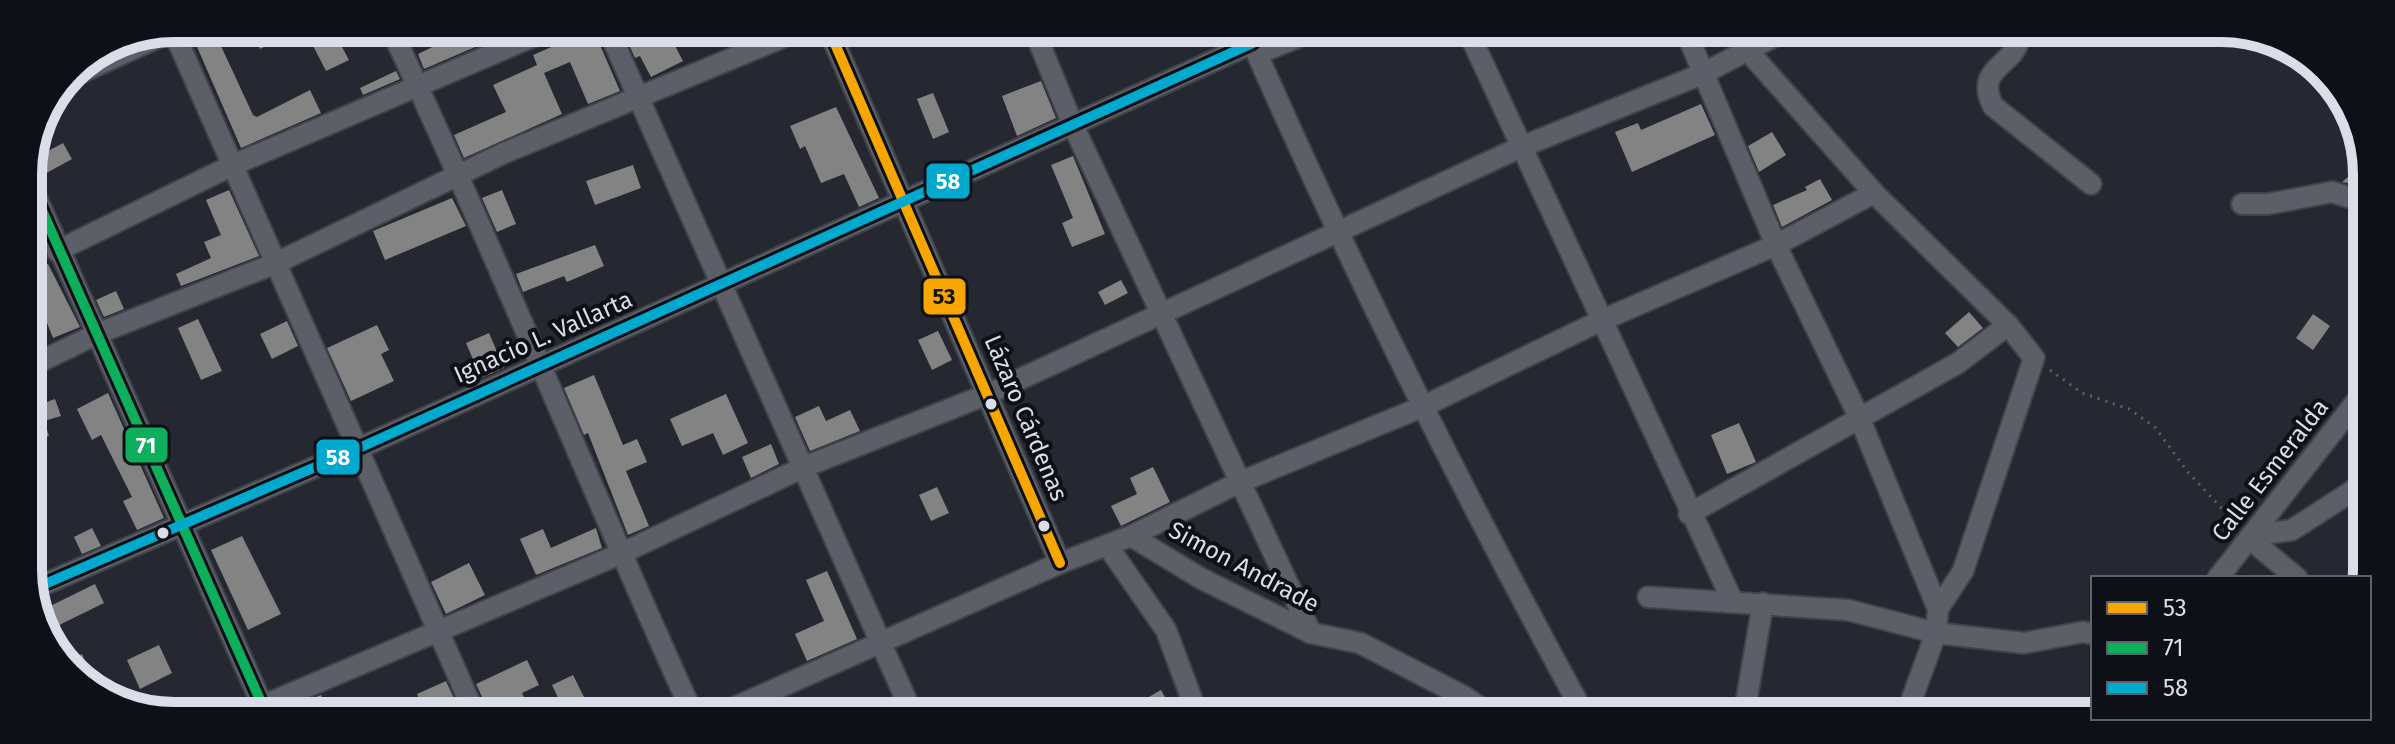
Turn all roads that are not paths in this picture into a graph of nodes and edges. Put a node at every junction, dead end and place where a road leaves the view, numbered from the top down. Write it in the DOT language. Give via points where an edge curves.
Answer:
graph roads {
  1 [pos="181,42"];
  2 [pos="397,42"];
  3 [pos="522,42"];
  4 [pos="614,42"];
  5 [pos="773,42"];
  6 [pos="834,42"];
  7 [pos="1039,42"];
  8 [pos="1473,42"];
  9 [pos="1690,42"];
  10 [pos="1766,42"];
  11 [pos="2018,42"];
  12 [pos="1252,43"];
  13 [pos="1749,52"];
  14 [pos="1702,74"];
  15 [pos="419,88"];
  16 [pos="640,99"];
  17 [pos="1072,123"];
  18 [pos="1521,147"];
  19 [pos="233,165"];
  20 [pos="457,174"];
  21 [pos="2091,184"];
  22 [pos="1874,193"];
  23 [pos="2353,195"];
  24 [pos="904,203"];
  25 [pos="2242,204"];
  26 [pos="42,214"];
  27 [pos="1338,232"];
  28 [pos="54,244"];
  29 [pos="1776,245"];
  30 [pos="42,246"];
  31 [pos="274,264"];
  32 [pos="724,284"];
  33 [pos="1161,315"];
  34 [pos="1600,321"];
  35 [pos="2008,325"];
  36 [pos="99,333"];
  37 [pos="42,361"];
  38 [pos="543,365"];
  39 [pos="988,394"];
  40 [pos="2353,405"];
  41 [pos="1422,407"];
  42 [pos="1859,417"];
  43 [pos="357,449"];
  44 [pos="804,467"];
  45 [pos="1240,482"];
  46 [pos="2353,490"];
  47 [pos="1689,514"];
  48 [pos="184,526"];
  49 [pos="1131,536"];
  50 [pos="2253,537"];
  51 [pos="1107,545"];
  52 [pos="620,554"];
  53 [pos="1060,563"];
  54 [pos="2220,576"];
  55 [pos="2295,576"];
  56 [pos="44,585"];
  57 [pos="1648,597"];
  58 [pos="1732,600"];
  59 [pos="1763,603"];
  60 [pos="1938,609"];
  61 [pos="438,631"];
  62 [pos="1311,633"];
  63 [pos="1936,633"];
  64 [pos="2091,634"];
  65 [pos="882,642"];
  66 [pos="256,702"];
  67 [pos="275,702"];
  68 [pos="470,702"];
  69 [pos="687,702"];
  70 [pos="747,702"];
  71 [pos="907,702"];
  72 [pos="1193,702"];
  73 [pos="1472,702"];
  74 [pos="1577,702"];
  75 [pos="1746,702"];
  76 [pos="1911,702"];
  1 -- 19 [label="street"];
  2 -- 15 [label="street"];
  3 -- 15 [label="street"];
  4 -- 16 [label="street"];
  5 -- 16 [label="street"];
  6 -- 24 [label="street, Lázaro Cárdenas"];
  7 -- 17 [label="street"];
  8 -- 18 [label="street"];
  9 -- 14 [label="street"];
  10 -- 13 [label="street"];
  11 -- 21 [label="street" via="1987,81 1993,106"];
  12 -- 17 [label="street, Ignacio L. Vallarta"];
  12 -- 27 [label="street"];
  13 -- 14 [label="street"];
  13 -- 22 [label="street"];
  14 -- 18 [label="street"];
  14 -- 29 [label="street"];
  15 -- 19 [label="street"];
  15 -- 20 [label="street"];
  16 -- 20 [label="street"];
  16 -- 32 [label="street"];
  17 -- 24 [label="street, Ignacio L. Vallarta"];
  17 -- 33 [label="street"];
  18 -- 27 [label="street"];
  18 -- 34 [label="street"];
  19 -- 28 [label="street"];
  19 -- 31 [label="street"];
  20 -- 31 [label="street"];
  20 -- 38 [label="street"];
  22 -- 29 [label="street"];
  22 -- 35 [label="street"];
  23 -- 25 [label="street" via="2332,182 2268,204"];
  24 -- 32 [label="street, Ignacio L. Vallarta"];
  24 -- 39 [label="street, Lázaro Cárdenas"];
  26 -- 28 [label="street"];
  27 -- 33 [label="street"];
  27 -- 41 [label="street"];
  28 -- 30 [label="street"];
  28 -- 36 [label="street"];
  29 -- 34 [label="street"];
  29 -- 42 [label="street"];
  31 -- 36 [label="street"];
  31 -- 43 [label="street"];
  32 -- 38 [label="street, Ignacio L. Vallarta"];
  32 -- 44 [label="street"];
  33 -- 39 [label="street"];
  33 -- 45 [label="street"];
  34 -- 41 [label="street"];
  34 -- 47 [label="street"];
  35 -- 42 [label="street" via="1958,363"];
  35 -- 60 [label="street" via="2034,358 1963,571"];
  36 -- 37 [label="street"];
  36 -- 48 [label="street"];
  38 -- 43 [label="street, Ignacio L. Vallarta"];
  38 -- 52 [label="street"];
  39 -- 44 [label="street"];
  39 -- 53 [label="street, Lázaro Cárdenas"];
  40 -- 50 [label="street, Calle Esmeralda" via="2284,489"];
  41 -- 45 [label="street"];
  41 -- 74 [label="street"];
  42 -- 47 [label="street"];
  42 -- 60 [label="street"];
  43 -- 48 [label="street, Ignacio L. Vallarta"];
  43 -- 61 [label="street"];
  44 -- 52 [label="street"];
  44 -- 65 [label="street"];
  45 -- 49 [label="street"];
  45 -- 62 [label="street"];
  46 -- 50 [label="street" via="2292,530"];
  47 -- 58 [label="street"];
  48 -- 56 [label="street, Ignacio L. Vallarta"];
  48 -- 66 [label="street"];
  49 -- 51 [label="street, Simon Andrade"];
  49 -- 62 [label="street, Simon Andrade" via="1202,579"];
  50 -- 54 [label="street, Calle Esmeralda"];
  50 -- 55 [label="street"];
  51 -- 53 [label="street, Simon Andrade"];
  51 -- 72 [label="street" via="1166,630"];
  52 -- 61 [label="street"];
  52 -- 69 [label="street"];
  53 -- 65 [label="street, Simon Andrade"];
  57 -- 58 [label="street"];
  58 -- 59 [label="street"];
  59 -- 63 [label="street" via="1848,610"];
  59 -- 75 [label="street"];
  60 -- 63 [label="street"];
  61 -- 67 [label="street"];
  61 -- 68 [label="street"];
  62 -- 73 [label="street, Simon Andrade" via="1360,643"];
  63 -- 64 [label="street" via="2024,643"];
  63 -- 76 [label="street"];
  65 -- 70 [label="street, Simon Andrade"];
  65 -- 71 [label="street"];
}
